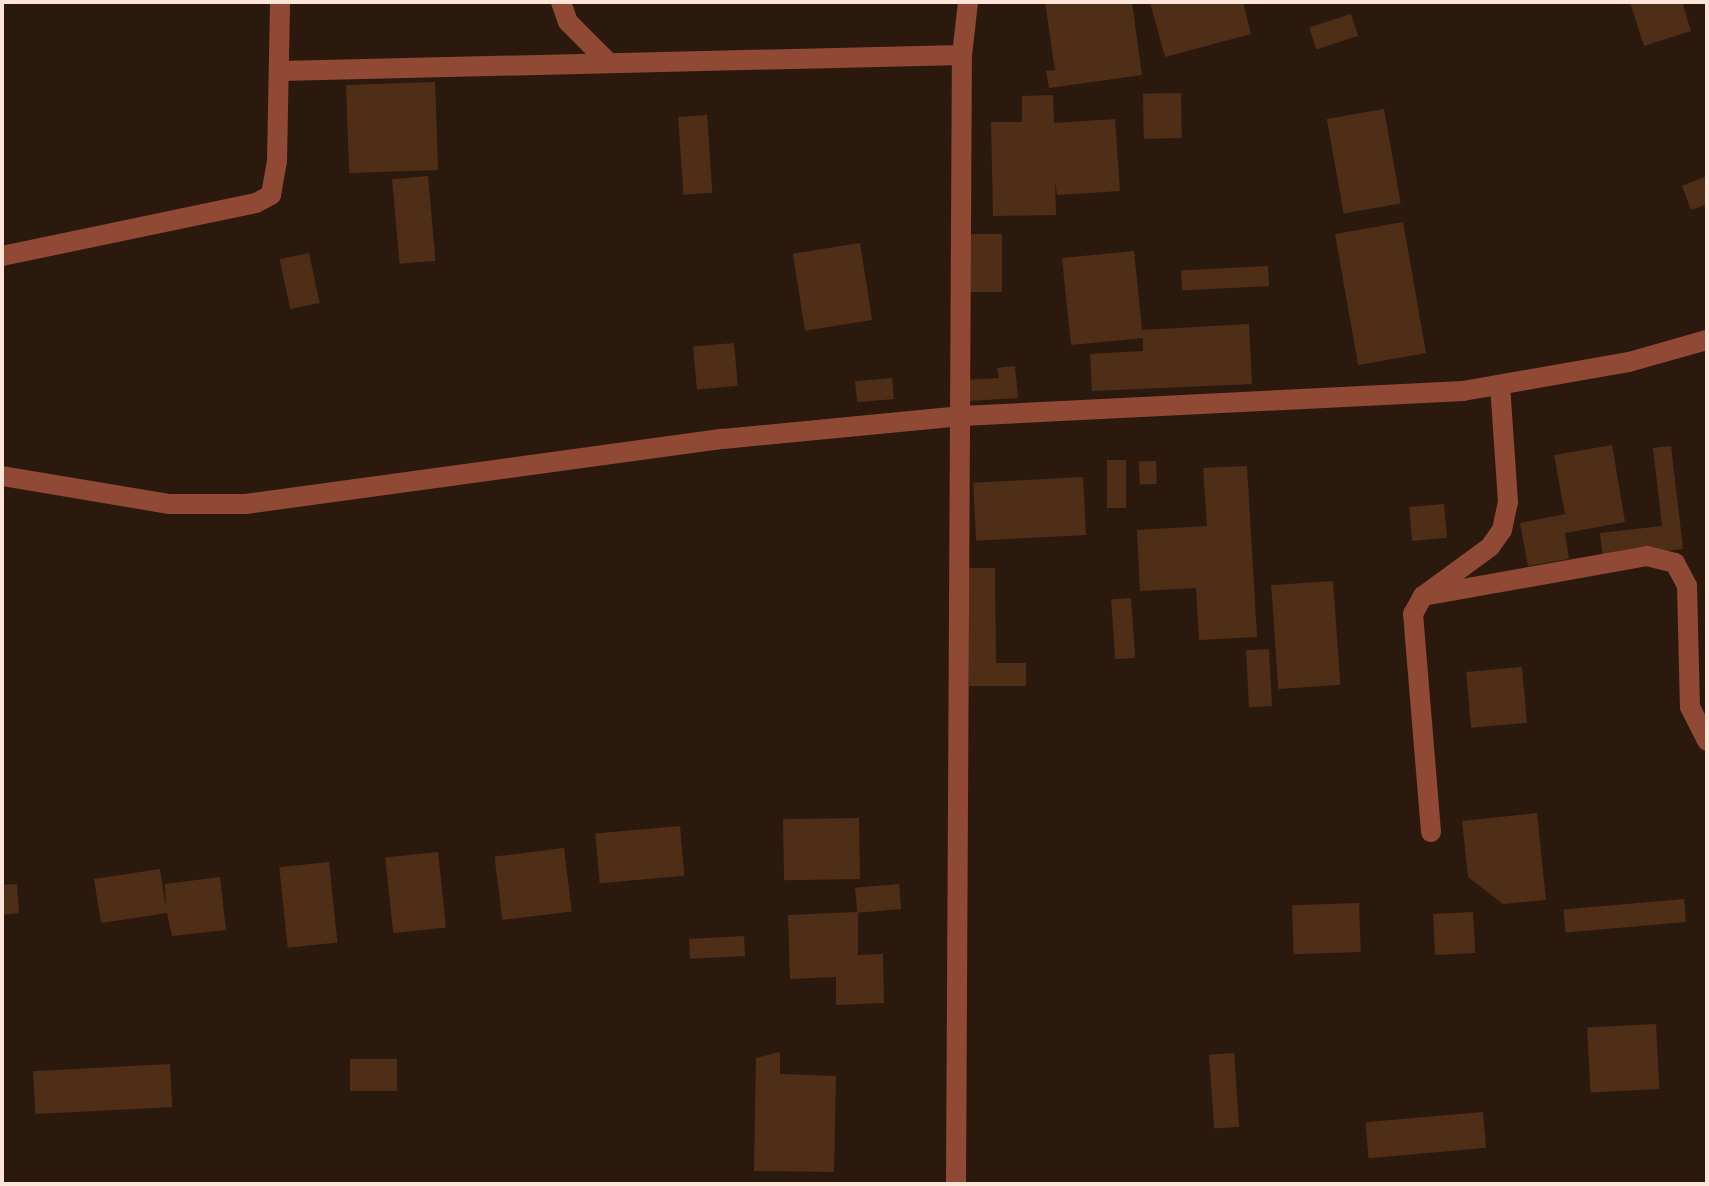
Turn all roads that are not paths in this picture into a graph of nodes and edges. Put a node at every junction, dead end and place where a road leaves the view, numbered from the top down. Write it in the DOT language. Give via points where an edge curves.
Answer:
graph roads {
  1 [pos="280,2"];
  2 [pos="561,2"];
  3 [pos="968,2"];
  4 [pos="962,55"];
  5 [pos="609,63"];
  6 [pos="281,71"];
  7 [pos="2,256"];
  8 [pos="1707,340"];
  9 [pos="1500,385"];
  10 [pos="962,416"];
  11 [pos="2,476"];
  12 [pos="1423,596"];
  13 [pos="1707,741"];
  14 [pos="1431,832"];
  15 [pos="956,1184"];
  1 -- 6 [label="street"];
  2 -- 5 [label="street" via="568,22"];
  3 -- 4 [label="street"];
  4 -- 5 [label="street"];
  4 -- 10 [label="street"];
  5 -- 6 [label="street"];
  6 -- 7 [label="street" via="276,185 271,195 256,203"];
  8 -- 9 [label="street" via="1629,362"];
  9 -- 10 [label="street" via="1324,400"];
  9 -- 12 [label="street" via="1508,502 1502,530 1490,547"];
  10 -- 11 [label="street" via="723,439 246,504 170,504"];
  10 -- 15 [label="street" via="954,910"];
  12 -- 13 [label="street" via="1647,556 1675,563 1687,586 1690,707"];
  12 -- 14 [label="street" via="1413,614 1412,643"];
}
